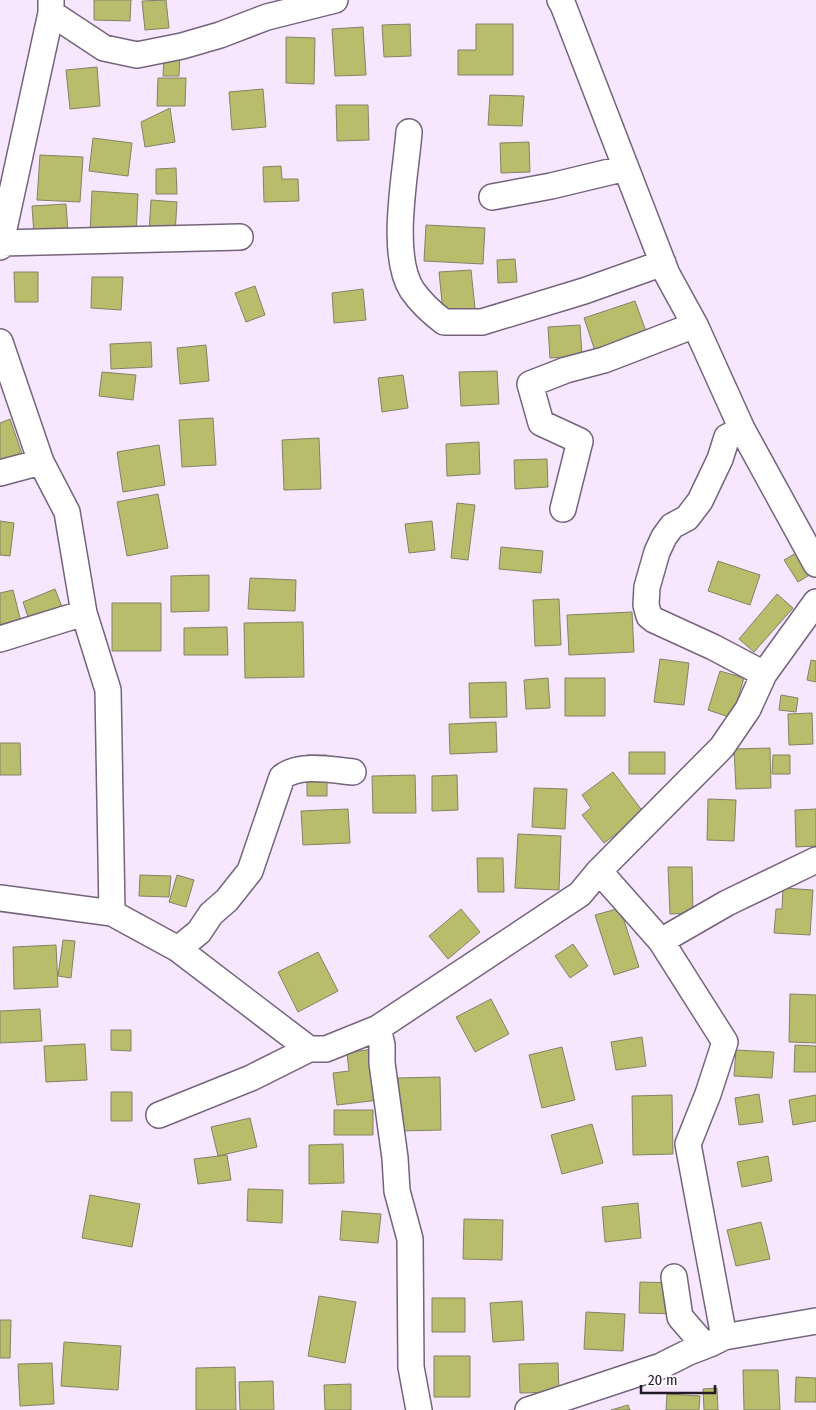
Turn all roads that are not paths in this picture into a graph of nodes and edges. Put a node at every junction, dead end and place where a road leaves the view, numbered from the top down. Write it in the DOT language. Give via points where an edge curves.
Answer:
graph roads {
  1 [pos="335,0"];
  2 [pos="560,0"];
  3 [pos="51,7"];
  4 [pos="409,132"];
  5 [pos="626,168"];
  6 [pos="492,197"];
  7 [pos="240,237"];
  8 [pos="1,245"];
  9 [pos="663,263"];
  10 [pos="695,325"];
  11 [pos="0,342"];
  12 [pos="742,429"];
  13 [pos="41,462"];
  14 [pos="0,473"];
  15 [pos="563,509"];
  16 [pos="816,564"];
  17 [pos="816,602"];
  18 [pos="84,613"];
  19 [pos="0,639"];
  20 [pos="764,674"];
  21 [pos="353,772"];
  22 [pos="816,860"];
  23 [pos="599,871"];
  24 [pos="0,898"];
  25 [pos="112,912"];
  26 [pos="661,941"];
  27 [pos="178,949"];
  28 [pos="378,1028"];
  29 [pos="309,1048"];
  30 [pos="158,1115"];
  31 [pos="674,1277"];
  32 [pos="816,1321"];
  33 [pos="715,1342"];
  34 [pos="419,1410"];
  35 [pos="524,1410"];
  1 -- 3 [label="street" via="267,17 182,46 137,54 104,48"];
  2 -- 5 [label="street"];
  3 -- 8 [label="street"];
  4 -- 9 [label="street" via="401,205 401,258 411,288 424,306 444,322 482,322"];
  5 -- 6 [label="street"];
  5 -- 9 [label="street"];
  7 -- 8 [label="street"];
  9 -- 10 [label="street"];
  10 -- 12 [label="street"];
  10 -- 15 [label="street" via="530,384 541,423 580,441"];
  11 -- 13 [label="street"];
  12 -- 16 [label="street"];
  12 -- 20 [label="street" via="727,437 700,500 687,518 672,526 664,537 647,587 646,605 649,616 654,620"];
  13 -- 14 [label="street"];
  13 -- 18 [label="street" via="67,512"];
  17 -- 20 [label="street"];
  18 -- 19 [label="street"];
  18 -- 25 [label="street" via="108,690"];
  20 -- 23 [label="street" via="748,709 722,747"];
  21 -- 27 [label="street" via="304,770 290,771 282,777 250,871 199,932"];
  22 -- 26 [label="street" via="727,903"];
  23 -- 26 [label="street"];
  23 -- 28 [label="street" via="580,894"];
  24 -- 25 [label="street"];
  25 -- 27 [label="street"];
  26 -- 33 [label="street" via="725,1042 688,1144"];
  27 -- 29 [label="street"];
  28 -- 29 [label="street" via="326,1048"];
  28 -- 34 [label="street" via="397,1191 410,1239 411,1367"];
  29 -- 30 [label="street" via="251,1078"];
  31 -- 33 [label="street" via="680,1317"];
  32 -- 33 [label="street"];
  33 -- 35 [label="street" via="662,1366"];
}
